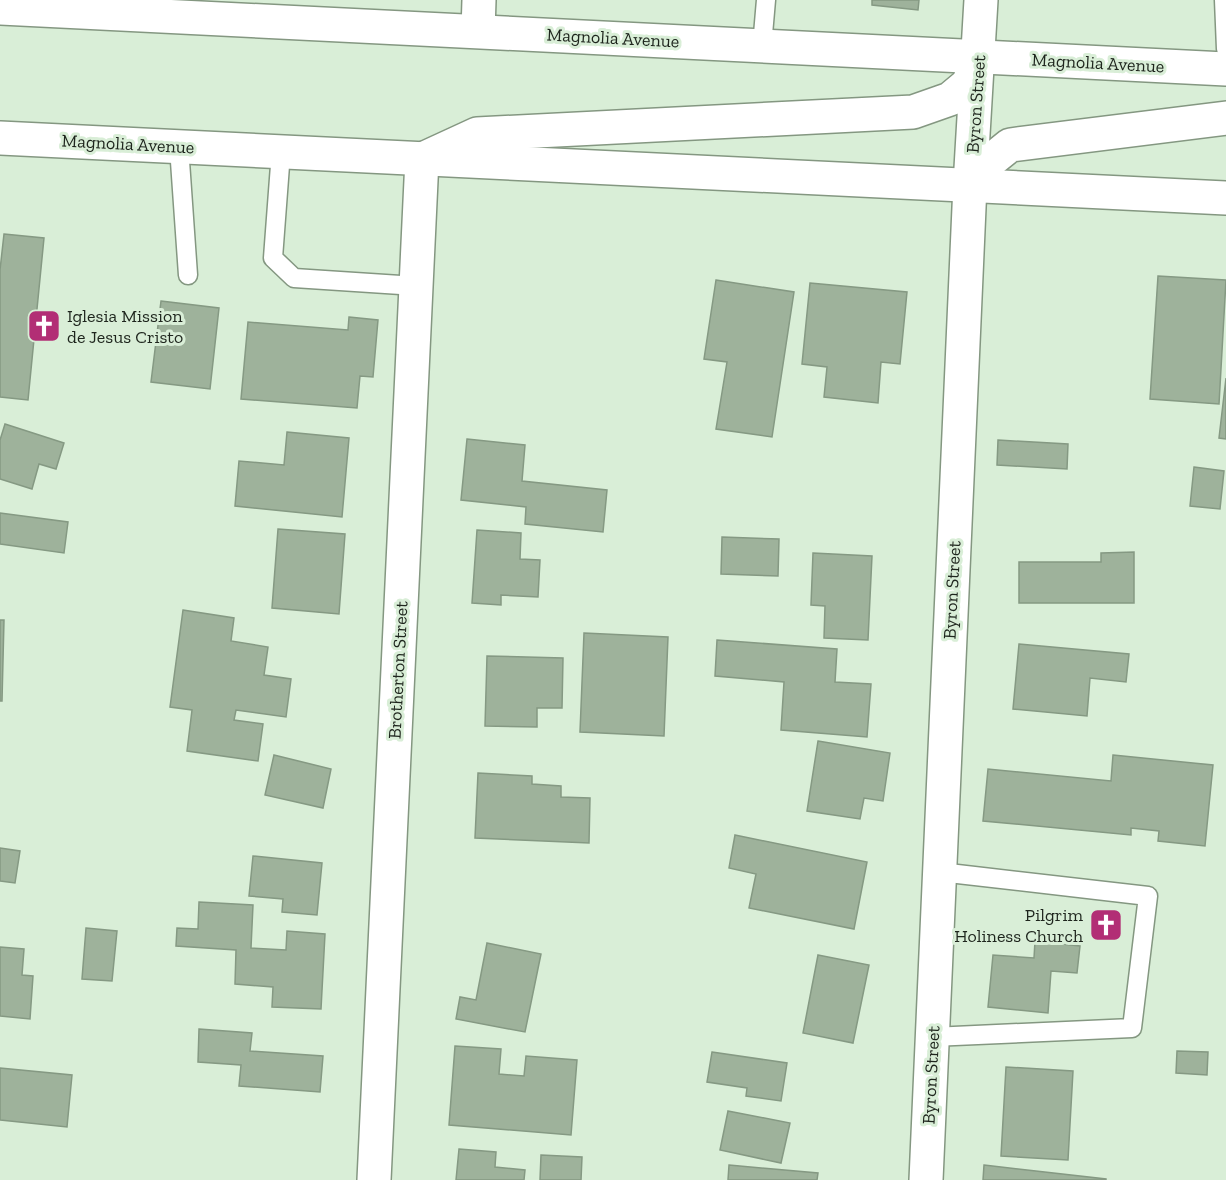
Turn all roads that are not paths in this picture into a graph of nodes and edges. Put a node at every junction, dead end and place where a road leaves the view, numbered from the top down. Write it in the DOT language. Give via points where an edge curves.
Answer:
graph roads {
  1 [pos="766,0"];
  2 [pos="981,0"];
  3 [pos="1224,0"];
  4 [pos="2,8"];
  5 [pos="267,10"];
  6 [pos="479,16"];
  7 [pos="762,46"];
  8 [pos="1226,49"];
  9 [pos="979,57"];
  10 [pos="1226,69"];
  11 [pos="1226,118"];
  12 [pos="0,138"];
  13 [pos="180,147"];
  14 [pos="281,152"];
  15 [pos="422,159"];
  16 [pos="970,185"];
  17 [pos="1226,198"];
  18 [pos="188,275"];
  19 [pos="416,286"];
  20 [pos="940,872"];
  21 [pos="932,1037"];
  22 [pos="374,1180"];
  23 [pos="926,1180"];
  1 -- 7 [label="lane"];
  2 -- 9 [label="main road, Byron Street"];
  3 -- 8 [label="lane"];
  4 -- 5 [label="main road, Magnolia Avenue"];
  5 -- 6 [label="main road, Magnolia Avenue"];
  6 -- 7 [label="main road, Magnolia Avenue"];
  7 -- 9 [label="main road, Magnolia Avenue"];
  9 -- 10 [label="main road, Magnolia Avenue"];
  9 -- 15 [label="main road" via="968,84 950,99 913,112 477,134"];
  9 -- 16 [label="main road, Byron Street"];
  11 -- 16 [label="main road" via="1010,145 984,166"];
  12 -- 13 [label="main road, Magnolia Avenue"];
  13 -- 14 [label="main road, Magnolia Avenue"];
  13 -- 18 [label="lane"];
  14 -- 15 [label="main road, Magnolia Avenue"];
  14 -- 19 [label="lane" via="273,258 294,278"];
  15 -- 16 [label="main road, Magnolia Avenue"];
  15 -- 19 [label="main road, Brotherton Street"];
  16 -- 17 [label="main road, Magnolia Avenue"];
  16 -- 20 [label="main road, Byron Street"];
  19 -- 22 [label="main road, Brotherton Street"];
  20 -- 21 [label="main road, Byron Street"];
  20 -- 21 [label="lane" via="1148,896 1132,1028"];
  21 -- 23 [label="main road, Byron Street"];
}
